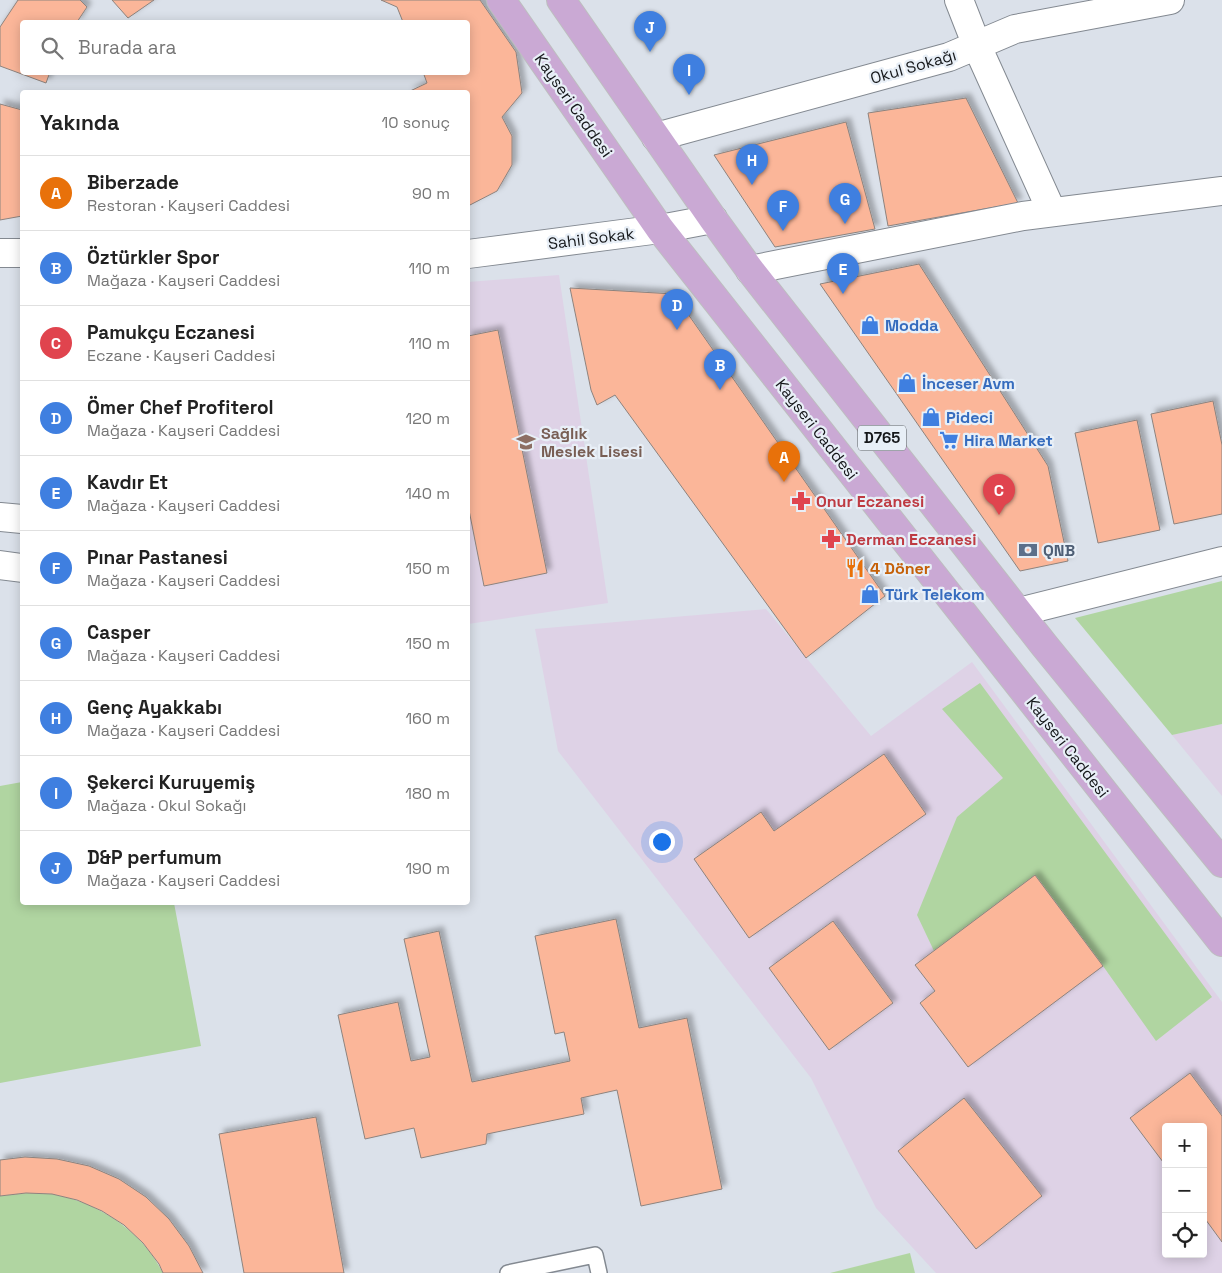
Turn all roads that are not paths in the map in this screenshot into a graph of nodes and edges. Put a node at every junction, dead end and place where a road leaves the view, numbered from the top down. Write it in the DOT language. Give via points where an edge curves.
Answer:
graph roads {
  1 [pos="501,0"];
  2 [pos="560,0"];
  3 [pos="959,0"];
  4 [pos="1170,0"];
  5 [pos="976,46"];
  6 [pos="656,137"];
  7 [pos="1222,191"];
  8 [pos="1052,212"];
  9 [pos="713,220"];
  10 [pos="660,229"];
  11 [pos="0,253"];
  12 [pos="20,253"];
  13 [pos="470,254"];
  14 [pos="750,270"];
  15 [pos="0,517"];
  16 [pos="20,519"];
  17 [pos="1222,561"];
  18 [pos="0,565"];
  19 [pos="20,568"];
  20 [pos="1019,612"];
  21 [pos="1222,863"];
  22 [pos="1222,942"];
  23 [pos="508,1273"];
  24 [pos="599,1273"];
  1 -- 10 [label="main road, Kayseri Caddesi / D765"];
  2 -- 6 [label="main road, D765"];
  3 -- 5 [label="street"];
  4 -- 5 [label="street, Okul Sokağı" via="1015,29"];
  5 -- 6 [label="street, Okul Sokağı" via="949,57"];
  5 -- 8 [label="street"];
  6 -- 9 [label="main road, D765"];
  7 -- 8 [label="street"];
  8 -- 14 [label="street"];
  9 -- 10 [label="street, Sahil Sokak"];
  9 -- 14 [label="main road, D765"];
  10 -- 13 [label="street, Sahil Sokak"];
  10 -- 22 [label="main road, Kayseri Caddesi / D765"];
  11 -- 12 [label="street"];
  14 -- 20 [label="main road, D765"];
  15 -- 16 [label="street"];
  17 -- 20 [label="street"];
  18 -- 19 [label="street"];
  20 -- 21 [label="main road, D765"];
  23 -- 24 [label="lane" via="595,1255"];
}
